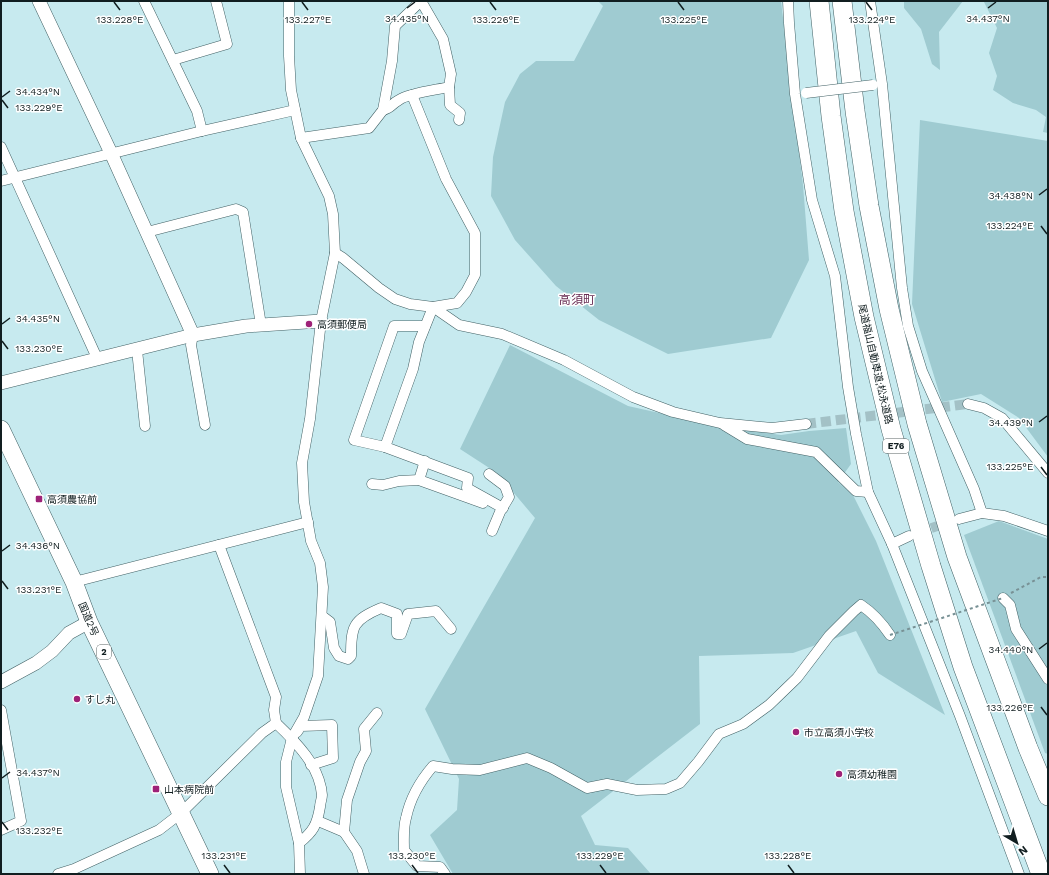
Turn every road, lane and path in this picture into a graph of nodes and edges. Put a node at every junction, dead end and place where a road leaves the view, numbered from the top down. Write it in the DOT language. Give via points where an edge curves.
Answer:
graph roads {
  1 [pos="39,1"];
  2 [pos="144,1"];
  3 [pos="216,1"];
  4 [pos="289,1"];
  5 [pos="421,1"];
  6 [pos="788,1"];
  7 [pos="819,1"];
  8 [pos="842,1"];
  9 [pos="870,1"];
  10 [pos="173,60"];
  11 [pos="878,84"];
  12 [pos="449,87"];
  13 [pos="796,94"];
  14 [pos="412,96"];
  15 [pos="295,110"];
  16 [pos="383,110"];
  17 [pos="459,120"];
  18 [pos="202,131"];
  19 [pos="301,138"];
  20 [pos="1,147"];
  21 [pos="111,153"];
  22 [pos="15,178"];
  23 [pos="1,181"];
  24 [pos="147,232"];
  25 [pos="335,253"];
  26 [pos="433,307"];
  27 [pos="321,320"];
  28 [pos="261,325"];
  29 [pos="425,326"];
  30 [pos="193,335"];
  31 [pos="137,350"];
  32 [pos="97,358"];
  33 [pos="1,383"];
  34 [pos="968,404"];
  35 [pos="720,423"];
  36 [pos="806,424"];
  37 [pos="205,425"];
  38 [pos="145,426"];
  39 [pos="1,429"];
  40 [pos="385,447"];
  41 [pos="425,461"];
  42 [pos="1048,473"];
  43 [pos="489,474"];
  44 [pos="419,480"];
  45 [pos="372,484"];
  46 [pos="868,492"];
  47 [pos="502,510"];
  48 [pos="982,513"];
  49 [pos="959,519"];
  50 [pos="308,522"];
  51 [pos="492,531"];
  52 [pos="1048,531"];
  53 [pos="909,536"];
  54 [pos="892,544"];
  55 [pos="219,545"];
  56 [pos="1048,577"];
  57 [pos="74,582"];
  58 [pos="1003,598"];
  59 [pos="322,616"];
  60 [pos="89,622"];
  61 [pos="451,629"];
  62 [pos="890,636"];
  63 [pos="1048,679"];
  64 [pos="1,682"];
  65 [pos="1,710"];
  66 [pos="377,713"];
  67 [pos="276,723"];
  68 [pos="292,738"];
  69 [pos="311,765"];
  70 [pos="1048,796"];
  71 [pos="181,812"];
  72 [pos="318,821"];
  73 [pos="1,830"];
  74 [pos="344,832"];
  75 [pos="299,843"];
  76 [pos="76,871"];
  77 [pos="58,874"];
  78 [pos="210,874"];
  79 [pos="300,874"];
  80 [pos="364,874"];
  81 [pos="445,874"];
  82 [pos="1019,874"];
  83 [pos="1041,874"];
  1 -- 21 [label="street"];
  2 -- 10 [label="street"];
  3 -- 10 [label="street" via="227,44"];
  4 -- 15 [label="street" via="289,56"];
  5 -- 12 [label="street" via="443,39 451,74"];
  5 -- 16 [label="street" via="395,26"];
  6 -- 13 [label="street"];
  7 -- 83 [label="highway, 尾道福山自動車道;松永道路 / E76" via="844,212 864,317 891,429 963,667"];
  8 -- 70 [label="highway, E76" via="869,206 889,309 917,424 957,557"];
  9 -- 11 [label="street"];
  10 -- 18 [label="street" via="197,111"];
  11 -- 13 [label="street, bridge"];
  11 -- 48 [label="street" via="908,326 922,371"];
  12 -- 14 [label="street"];
  12 -- 17 [label="street" via="450,105 460,113"];
  13 -- 46 [label="street" via="812,200 835,276 849,394"];
  14 -- 16 [label="street" via="398,100 390,109"];
  14 -- 26 [label="street" via="446,179 475,233 475,274 466,292 457,303"];
  15 -- 18 [label="street"];
  15 -- 19 [label="street"];
  16 -- 19 [label="street" via="369,128"];
  18 -- 21 [label="street"];
  19 -- 25 [label="street" via="329,196 333,214"];
  20 -- 22 [label="street"];
  21 -- 22 [label="street"];
  21 -- 24 [label="street"];
  22 -- 23 [label="street"];
  22 -- 32 [label="street"];
  24 -- 28 [label="street" via="236,209 242,212"];
  24 -- 30 [label="street"];
  25 -- 26 [label="street" via="395,299"];
  25 -- 27 [label="street"];
  26 -- 29 [label="street"];
  26 -- 35 [label="street" via="459,325 502,334 564,360 633,397 673,412"];
  27 -- 28 [label="street"];
  27 -- 50 [label="street" via="310,419 302,463"];
  28 -- 30 [label="street"];
  29 -- 40 [label="street" via="418,342 413,369"];
  29 -- 40 [label="street" via="394,326 354,440"];
  30 -- 31 [label="street"];
  30 -- 37 [label="street" via="191,345"];
  31 -- 32 [label="street"];
  31 -- 38 [label="street"];
  32 -- 33 [label="street"];
  34 -- 42 [label="street" via="984,408 1002,418"];
  35 -- 36 [label="street" via="772,428"];
  35 -- 46 [label="street" via="747,438 816,452 856,491"];
  39 -- 57 [label="highway, 国道2号 / 2"];
  40 -- 41 [label="street"];
  41 -- 44 [label="street"];
  41 -- 47 [label="street" via="468,478 467,488"];
  43 -- 47 [label="street" via="505,486 509,497"];
  44 -- 45 [label="street"];
  44 -- 47 [label="street"];
  46 -- 54 [label="street"];
  47 -- 51 [label="street"];
  48 -- 49 [label="street"];
  48 -- 52 [label="street" via="1004,516"];
  50 -- 55 [label="street"];
  50 -- 59 [label="street" via="311,541 320,564 323,587"];
  53 -- 54 [label="street"];
  54 -- 82 [label="street"];
  55 -- 57 [label="street"];
  55 -- 67 [label="street" via="276,697"];
  56 -- 58 [label="path" via="1041,577"];
  57 -- 60 [label="highway, 国道2号 / 2"];
  58 -- 62 [label="path, bridge"];
  58 -- 63 [label="street" via="1010,605 1016,629"];
  59 -- 61 [label="street" via="330,622 334,648 339,656 348,659 351,656 353,629 358,620 381,608 397,614 397,634 401,634 408,614 436,611"];
  59 -- 68 [label="street" via="318,676 304,717"];
  60 -- 64 [label="street" via="69,633 36,663"];
  60 -- 71 [label="highway, 国道2号 / 2"];
  62 -- 81 [label="street" via="871,612 861,605 829,636 797,678 769,705 743,724 718,734 680,783 666,790 637,790 607,784 587,788 527,758 480,770 433,766 423,777 412,799 405,820 404,850 416,866 440,867"];
  65 -- 73 [label="street" via="21,821"];
  66 -- 74 [label="street" via="364,729 366,752 347,800"];
  67 -- 68 [label="street"];
  67 -- 71 [label="street" via="262,733"];
  68 -- 69 [label="street"];
  68 -- 69 [label="street" via="301,726 332,725 333,758"];
  68 -- 75 [label="street" via="286,762 286,787"];
  69 -- 72 [label="street" via="322,795"];
  71 -- 76 [label="street" via="159,830"];
  71 -- 78 [label="highway, 国道2号 / 2"];
  72 -- 74 [label="street"];
  72 -- 75 [label="street" via="310,834"];
  74 -- 80 [label="street" via="357,851"];
  75 -- 79 [label="street"];
  76 -- 77 [label="street"];
}
